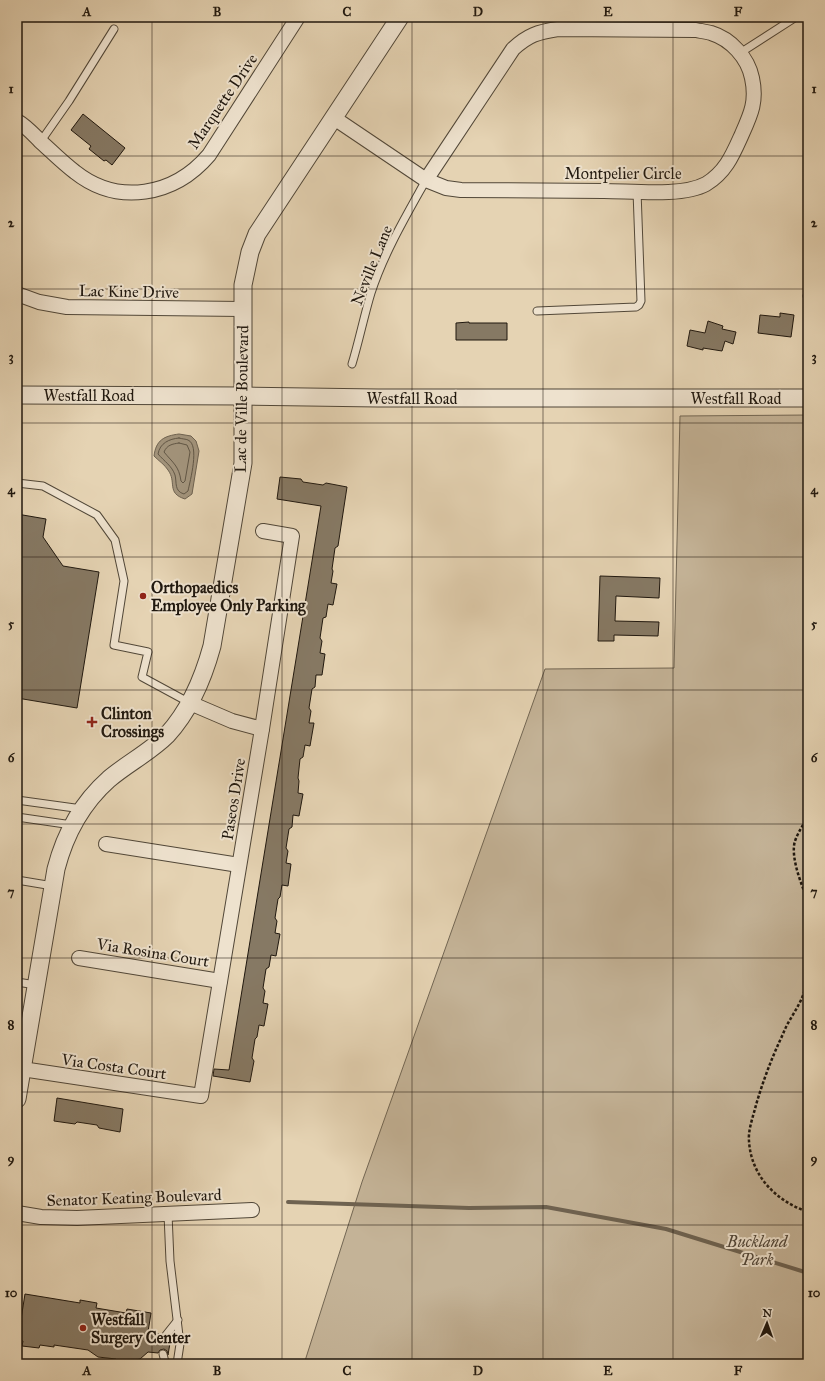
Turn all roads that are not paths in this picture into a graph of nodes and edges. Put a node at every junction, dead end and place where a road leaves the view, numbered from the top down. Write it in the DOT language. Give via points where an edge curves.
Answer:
graph roads {
  1 [pos="298,17"];
  2 [pos="400,17"];
  3 [pos="796,17"];
  4 [pos="114,29"];
  5 [pos="740,53"];
  6 [pos="334,118"];
  7 [pos="17,121"];
  8 [pos="40,141"];
  9 [pos="426,180"];
  10 [pos="637,192"];
  11 [pos="17,294"];
  12 [pos="242,309"];
  13 [pos="537,311"];
  14 [pos="352,364"];
  15 [pos="17,395"];
  16 [pos="243,396"];
  17 [pos="808,398"];
  18 [pos="17,483"];
  19 [pos="263,530"];
  20 [pos="190,703"];
  21 [pos="262,729"];
  22 [pos="17,800"];
  23 [pos="83,809"];
  24 [pos="17,817"];
  25 [pos="72,825"];
  26 [pos="106,844"];
  27 [pos="240,865"];
  28 [pos="17,880"];
  29 [pos="53,886"];
  30 [pos="79,958"];
  31 [pos="220,981"];
  32 [pos="17,982"];
  33 [pos="36,985"];
  34 [pos="22,1070"];
  35 [pos="201,1096"];
  36 [pos="17,1100"];
  37 [pos="252,1210"];
  38 [pos="17,1213"];
  39 [pos="168,1214"];
  40 [pos="178,1320"];
  41 [pos="166,1335"];
  42 [pos="163,1354"];
  43 [pos="168,1364"];
  44 [pos="177,1364"];
  1 -- 8 [label="street, Marquette Drive" via="209,155 186,176 167,186 146,192 108,190 75,172"];
  2 -- 6 [label="street, Lac de Ville Boulevard"];
  3 -- 5 [label="lane"];
  4 -- 8 [label="lane" via="70,101"];
  5 -- 9 [label="street, Montpelier Circle" via="724,38 696,30 558,29 530,35 513,49"];
  5 -- 10 [label="street, Montpelier Circle" via="752,77 754,101 728,164 722,172 697,188 677,192"];
  6 -- 9 [label="street, Montpelier Circle"];
  6 -- 12 [label="street, Lac de Ville Boulevard" via="257,234 246,266"];
  7 -- 8 [label="street, Marquette Drive"];
  9 -- 10 [label="street, Montpelier Circle" via="446,188 461,190"];
  9 -- 14 [label="lane, Neville Lane" via="382,264 371,293"];
  10 -- 13 [label="lane" via="641,301 639,305"];
  11 -- 12 [label="street, Lac Kine Drive" via="39,302 67,307"];
  12 -- 16 [label="street, Lac de Ville Boulevard"];
  15 -- 16 [label="street, Westfall Road"];
  16 -- 17 [label="street, Westfall Road"];
  16 -- 20 [label="street, Lac de Ville Boulevard" via="243,463 212,646 206,668"];
  18 -- 20 [label="lane" via="43,486 97,515 115,540 124,581 114,645 148,652 142,677"];
  19 -- 21 [label="street, Paseos Drive" via="292,536"];
  20 -- 21 [label="street" via="232,721"];
  20 -- 23 [label="street, Lac de Ville Boulevard" via="166,736 109,779"];
  21 -- 27 [label="street, Paseos Drive"];
  22 -- 23 [label="lane"];
  23 -- 25 [label="street, Lac de Ville Boulevard"];
  24 -- 25 [label="lane"];
  25 -- 29 [label="street, Lac de Ville Boulevard" via="61,851"];
  26 -- 27 [label="street"];
  27 -- 31 [label="street, Paseos Drive"];
  28 -- 29 [label="lane"];
  29 -- 33 [label="street, Lac de Ville Boulevard"];
  30 -- 31 [label="street, Via Rosina Court"];
  31 -- 35 [label="street, Paseos Drive"];
  32 -- 33 [label="lane"];
  33 -- 34 [label="street, Lac de Ville Boulevard"];
  34 -- 35 [label="street, Via Costa Court"];
  34 -- 36 [label="street, Lac de Ville Boulevard"];
  37 -- 39 [label="street, Senator Keating Boulevard"];
  38 -- 39 [label="street, Senator Keating Boulevard" via="40,1217 77,1218"];
  39 -- 40 [label="lane" via="170,1261"];
  40 -- 41 [label="lane"];
  40 -- 44 [label="lane" via="180,1344"];
  42 -- 43 [label="lane"];
}
